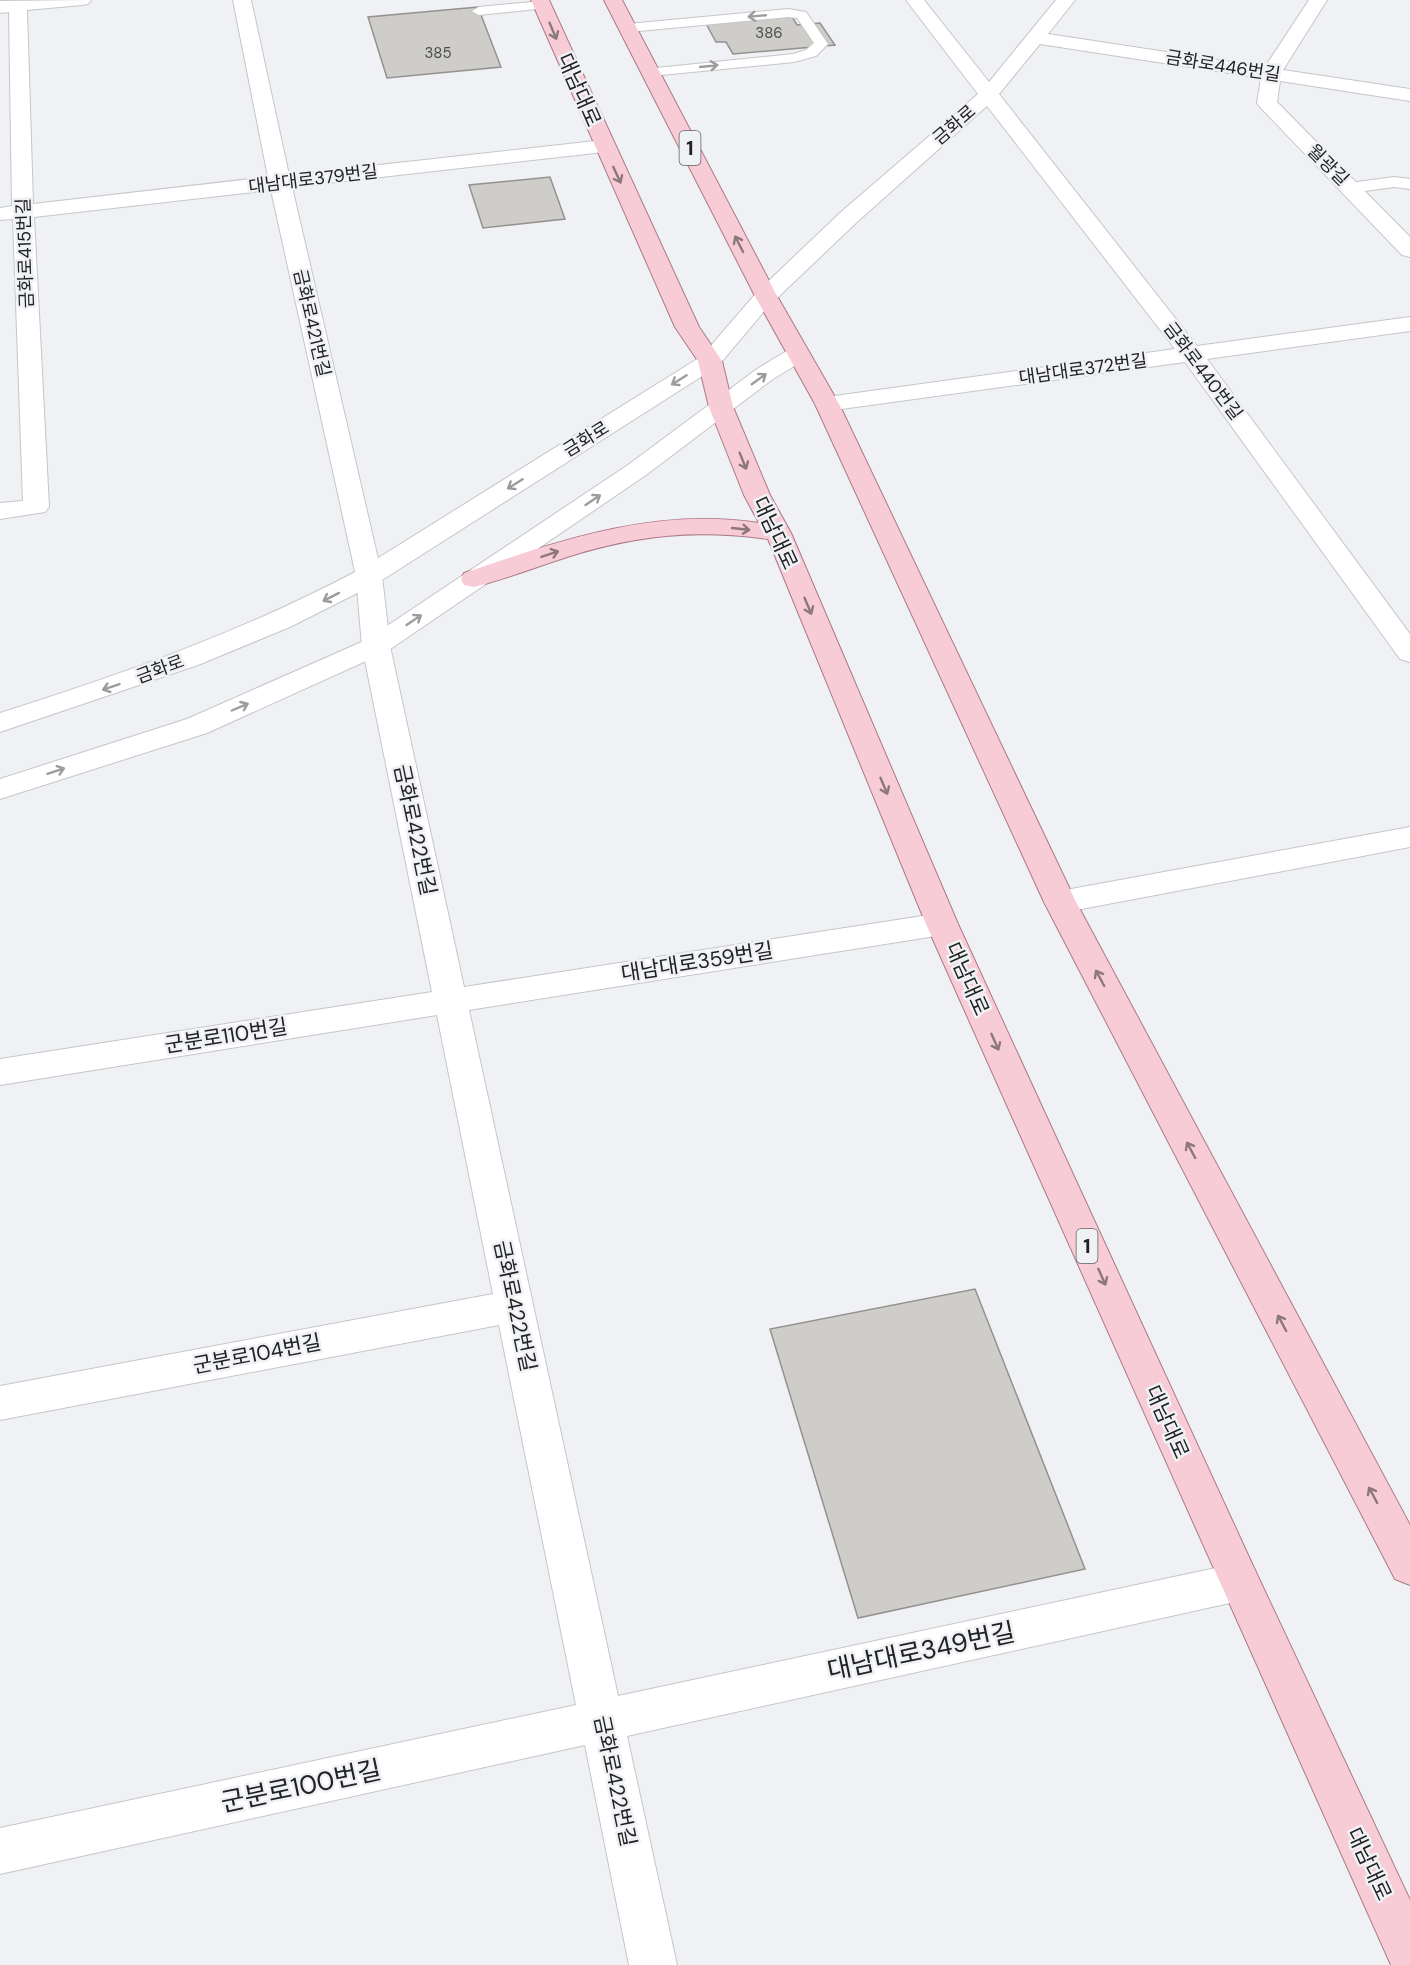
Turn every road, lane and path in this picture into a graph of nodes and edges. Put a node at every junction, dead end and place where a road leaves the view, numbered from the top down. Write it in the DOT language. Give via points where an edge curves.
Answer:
graph roads {
  1 [pos="82,0"];
  2 [pos="242,0"];
  3 [pos="613,0"];
  4 [pos="915,0"];
  5 [pos="1066,0"];
  6 [pos="1318,0"];
  7 [pos="541,3"];
  8 [pos="12,4"];
  9 [pos="479,10"];
  10 [pos="628,28"];
  11 [pos="1036,38"];
  12 [pos="651,72"];
  13 [pos="1271,73"];
  14 [pos="988,95"];
  15 [pos="1410,95"];
  16 [pos="604,146"];
  17 [pos="280,183"];
  18 [pos="1410,184"];
  19 [pos="1350,188"];
  20 [pos="12,213"];
  21 [pos="1410,250"];
  22 [pos="766,296"];
  23 [pos="1410,324"];
  24 [pos="798,354"];
  25 [pos="1191,354"];
  26 [pos="710,361"];
  27 [pos="827,404"];
  28 [pos="721,407"];
  29 [pos="0,511"];
  30 [pos="778,533"];
  31 [pos="369,576"];
  32 [pos="474,579"];
  33 [pos="376,646"];
  34 [pos="1410,653"];
  35 [pos="0,723"];
  36 [pos="0,789"];
  37 [pos="1410,837"];
  38 [pos="1060,902"];
  39 [pos="942,924"];
  40 [pos="452,1000"];
  41 [pos="0,1072"];
  42 [pos="515,1306"];
  43 [pos="0,1402"];
  44 [pos="1405,1547"];
  45 [pos="1239,1582"];
  46 [pos="602,1720"];
  47 [pos="0,1851"];
  48 [pos="1410,1953"];
  49 [pos="653,1965"];
  1 -- 8 [label="street"];
  2 -- 17 [label="street, 금화로421번길"];
  3 -- 10 [label="main road, 1"];
  4 -- 14 [label="street, 금화로440번길"];
  5 -- 11 [label="street, 금화로"];
  6 -- 13 [label="street"];
  7 -- 9 [label="lane"];
  7 -- 16 [label="main road, 대남대로 / 1, one-way"];
  8 -- 20 [label="street, 금화로415번길"];
  10 -- 12 [label="main road, 1"];
  12 -- 10 [label="lane, one-way" via="794,58 811,53 821,44 801,15 788,13"];
  11 -- 13 [label="street, 금화로446번길"];
  11 -- 14 [label="street, 금화로"];
  22 -- 12 [label="main road, 1, one-way"];
  13 -- 15 [label="street, 금화로446번길"];
  13 -- 19 [label="street, 월광길" via="1267,103"];
  14 -- 22 [label="street, 금화로"];
  14 -- 25 [label="street, 금화로440번길"];
  16 -- 17 [label="street, 대남대로379번길"];
  16 -- 26 [label="main road, 대남대로 / 1, one-way" via="687,327"];
  17 -- 20 [label="street, 대남대로379번길"];
  17 -- 31 [label="street, 금화로421번길"];
  18 -- 19 [label="lane" via="1394,182"];
  19 -- 21 [label="street, 월광길"];
  20 -- 29 [label="street, 금화로415번길" via="36,507"];
  22 -- 24 [label="main road, 1"];
  22 -- 26 [label="street, 금화로"];
  23 -- 25 [label="street, 대남대로372번길"];
  24 -- 27 [label="main road, 1"];
  28 -- 24 [label="street, one-way"];
  25 -- 27 [label="street, 대남대로372번길"];
  25 -- 34 [label="street, 금화로440번길"];
  26 -- 28 [label="main road, 대남대로 / 1"];
  26 -- 31 [label="street, 금화로, one-way"];
  27 -- 38 [label="main road, 1"];
  28 -- 30 [label="main road, 대남대로 / 1, one-way" via="757,495"];
  32 -- 28 [label="street, one-way" via="637,470"];
  32 -- 30 [label="main road, one-way" via="583,543 640,531 705,525"];
  30 -- 39 [label="main road, 대남대로 / 1, one-way"];
  31 -- 33 [label="street, 금화로421번길"];
  31 -- 35 [label="street, 금화로, one-way" via="252,634 155,672"];
  33 -- 32 [label="street, one-way"];
  36 -- 33 [label="street, one-way" via="197,726"];
  33 -- 40 [label="street, 금화로422번길"];
  37 -- 38 [label="street"];
  44 -- 38 [label="main road, 1, one-way"];
  39 -- 40 [label="street, 대남대로359번길"];
  39 -- 45 [label="main road, 대남대로 / 1, one-way"];
  40 -- 41 [label="street, 군분로110번길"];
  40 -- 42 [label="street, 금화로422번길"];
  42 -- 43 [label="street, 군분로104번길"];
  42 -- 46 [label="street, 금화로422번길"];
  45 -- 46 [label="street, 대남대로349번길"];
  45 -- 48 [label="main road, 대남대로 / 1"];
  46 -- 47 [label="street, 군분로100번길"];
  46 -- 49 [label="street, 금화로422번길"];
}
